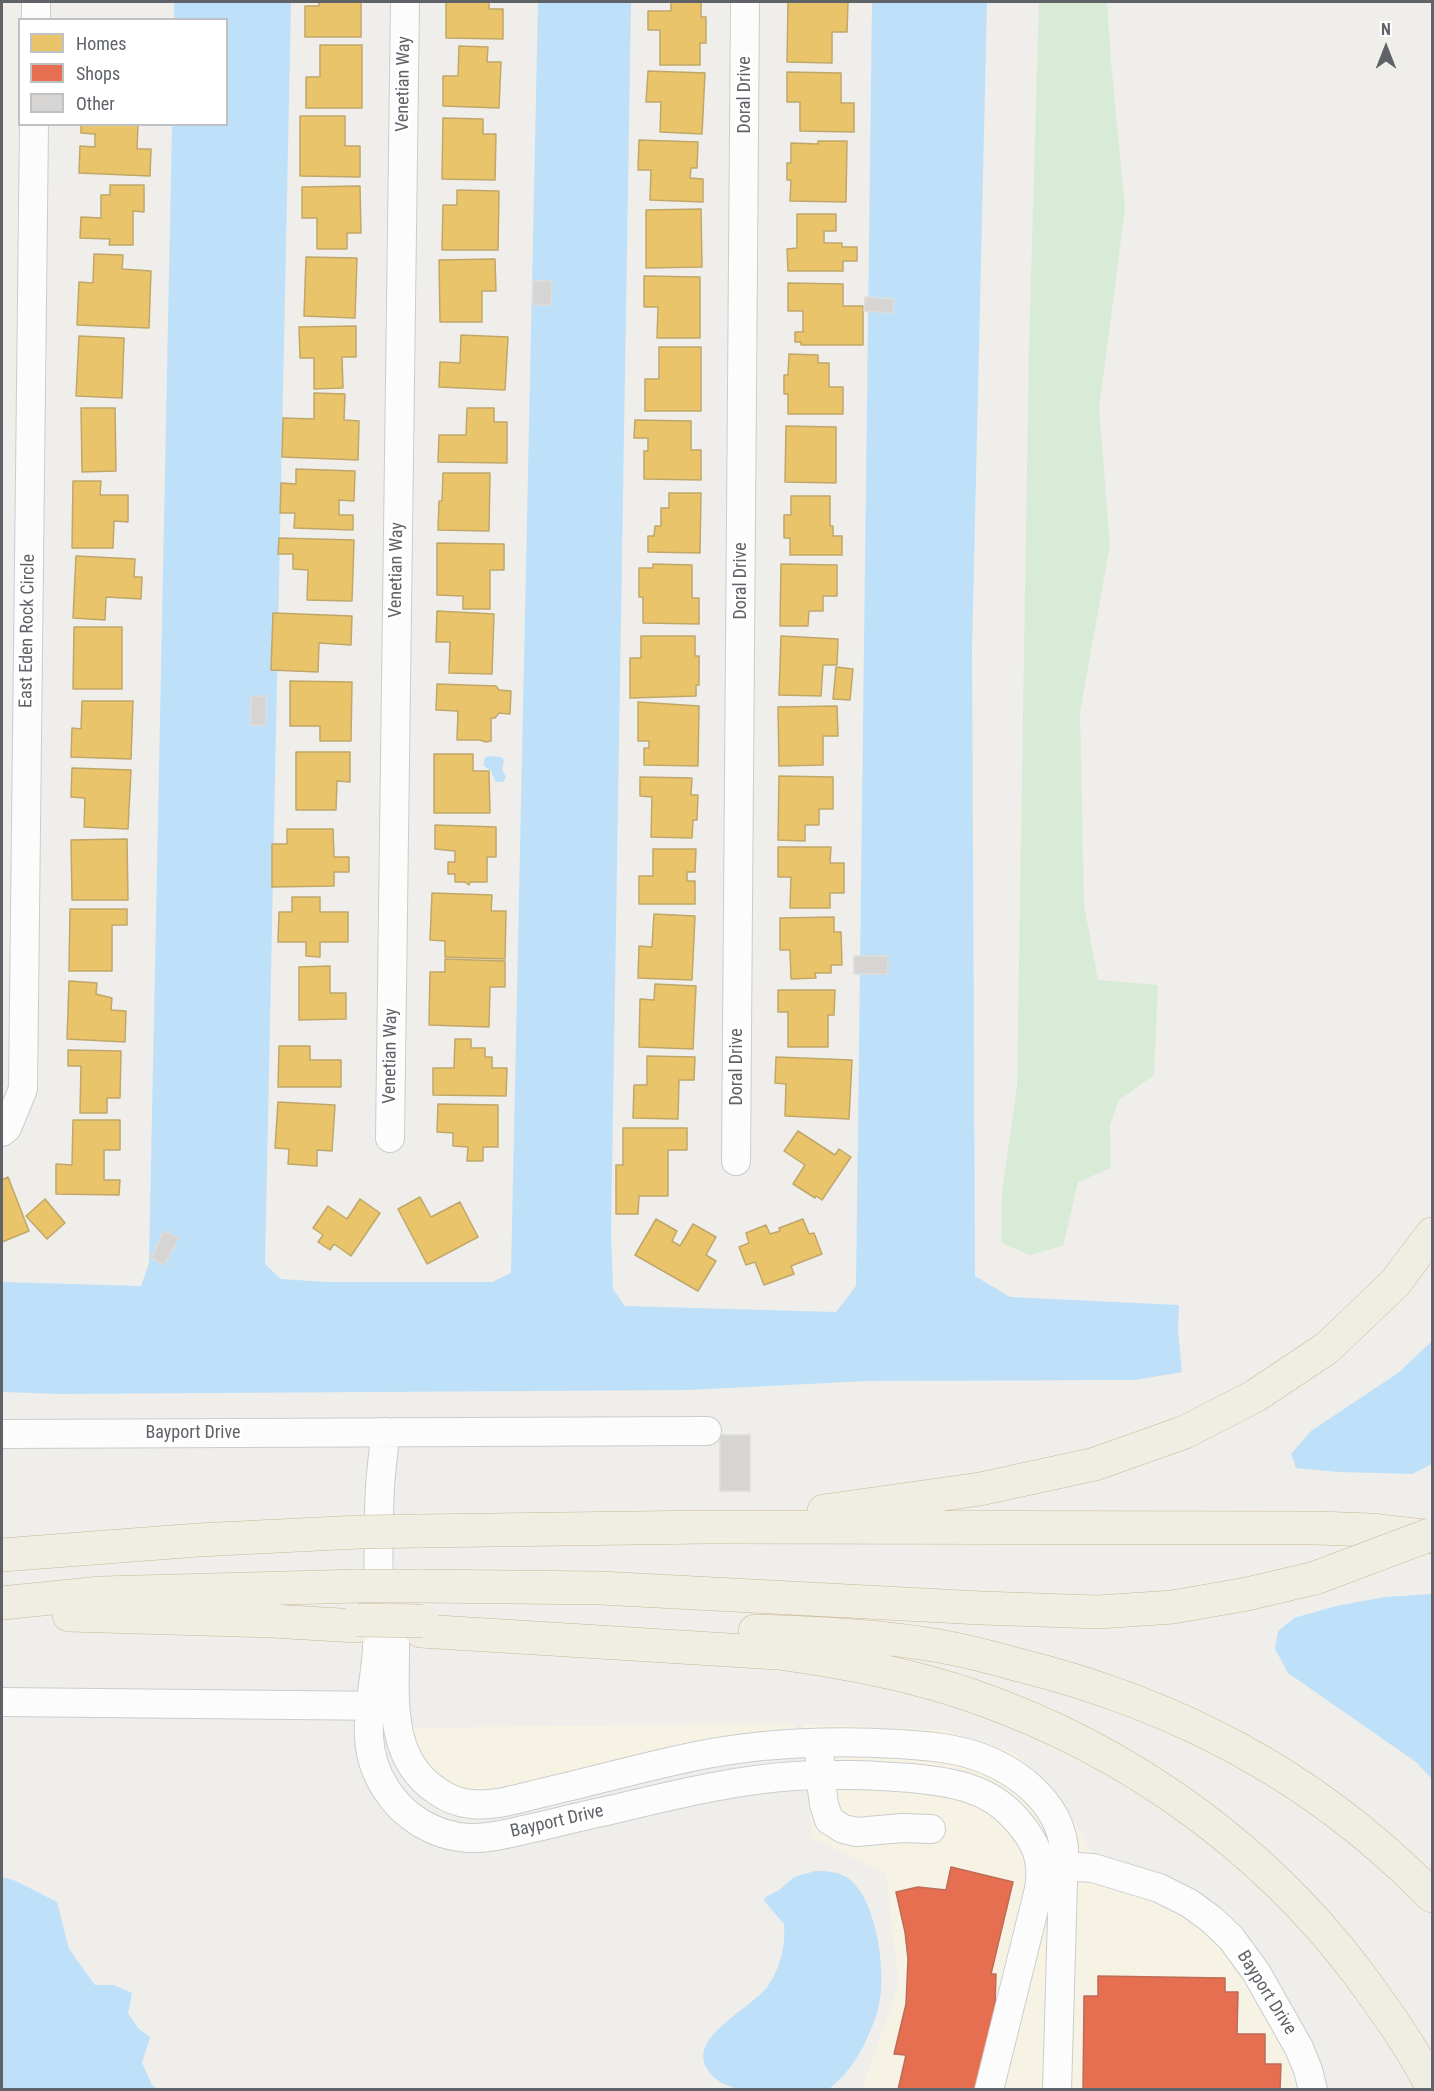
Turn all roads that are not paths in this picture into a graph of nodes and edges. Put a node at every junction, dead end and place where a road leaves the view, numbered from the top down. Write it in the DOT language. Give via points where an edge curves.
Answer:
graph roads {
  1 [pos="36,2"];
  2 [pos="405,2"];
  3 [pos="745,2"];
  4 [pos="36,18"];
  5 [pos="34,126"];
  6 [pos="2,1132"];
  7 [pos="390,1138"];
  8 [pos="736,1161"];
  9 [pos="1432,1234"];
  10 [pos="707,1431"];
  11 [pos="386,1432"];
  12 [pos="2,1434"];
  13 [pos="706,1527"];
  14 [pos="1432,1536"];
  15 [pos="2,1555"];
  16 [pos="2,1603"];
  17 [pos="2,1615"];
  18 [pos="422,1626"];
  19 [pos="2,1702"];
  20 [pos="383,1706"];
  21 [pos="819,1743"];
  22 [pos="820,1775"];
  23 [pos="931,1829"];
  24 [pos="1053,1865"];
  25 [pos="1432,1896"];
  26 [pos="1432,2087"];
  27 [pos="988,2090"];
  28 [pos="1057,2090"];
  29 [pos="1313,2090"];
  1 -- 4 [label="street"];
  2 -- 7 [label="street, Venetian Way"];
  3 -- 8 [label="street, Doral Drive"];
  5 -- 6 [label="street, East Eden Rock Circle" via="23,1089"];
  9 -- 13 [label="highway" via="1395,1283 1327,1348 1255,1396 1185,1432 1095,1464 980,1489"];
  10 -- 11 [label="street"];
  11 -- 12 [label="street, Bayport Drive"];
  11 -- 20 [label="street, Bayport Drive" via="394,1486"];
  13 -- 14 [label="highway" via="1316,1528"];
  13 -- 15 [label="highway, bridge" via="359,1532"];
  14 -- 16 [label="highway, bridge" via="1315,1578 1247,1594 1173,1606 1098,1612 612,1589 420,1586 100,1593"];
  17 -- 18 [label="highway, bridge"];
  18 -- 25 [label="highway" via="836,1634 927,1644 1066,1676 1195,1725 1277,1770 1347,1819"];
  18 -- 26 [label="highway" via="778,1653 836,1661 925,1681 1019,1713 1111,1757 1156,1785 1248,1854 1298,1901 1340,1949 1383,2007"];
  19 -- 20 [label="street"];
  20 -- 21 [label="street, Bayport Drive" via="422,1779 444,1796 469,1804 502,1802 687,1758"];
  20 -- 22 [label="street, Bayport Drive" via="369,1736 374,1766 386,1790 417,1821 454,1836 503,1835 700,1789"];
  21 -- 22 [label="street"];
  21 -- 24 [label="street, Bayport Drive" via="940,1748 997,1764 1026,1782 1046,1803 1056,1821 1063,1840"];
  22 -- 23 [label="street" via="829,1820 843,1829"];
  22 -- 24 [label="street, Bayport Drive" via="860,1775 966,1786 1003,1806"];
  24 -- 27 [label="street" via="1039,1889"];
  24 -- 28 [label="street"];
  24 -- 29 [label="street, Bayport Drive" via="1093,1868 1160,1888 1189,1903 1221,1928 1248,1960 1287,2025"];
}
